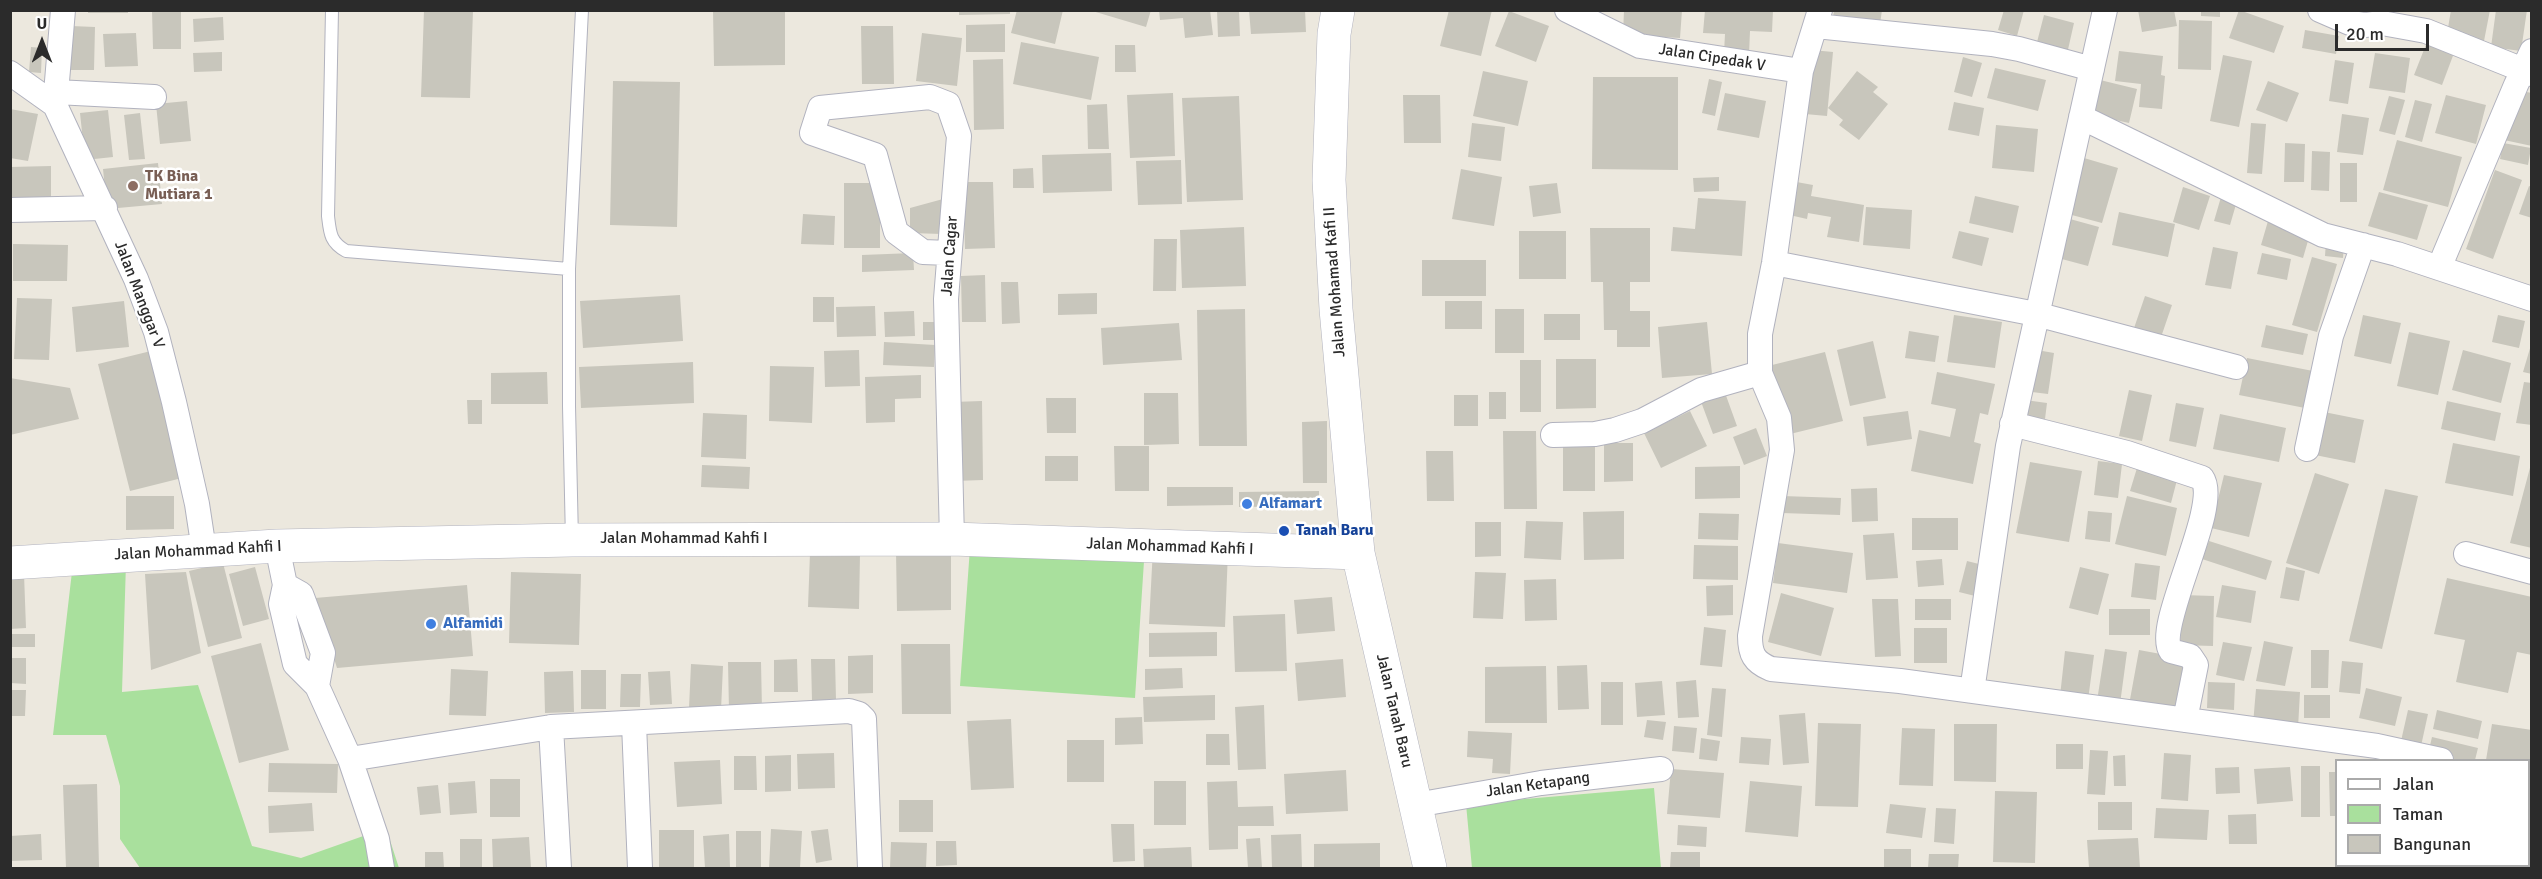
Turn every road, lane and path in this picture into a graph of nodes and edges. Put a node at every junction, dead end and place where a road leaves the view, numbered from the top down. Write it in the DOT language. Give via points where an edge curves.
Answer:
graph roads {
  1 [pos="63,10"];
  2 [pos="332,10"];
  3 [pos="582,10"];
  4 [pos="1338,10"];
  5 [pos="1567,10"];
  6 [pos="2105,10"];
  7 [pos="2320,10"];
  8 [pos="1818,18"];
  9 [pos="2529,65"];
  10 [pos="2092,69"];
  11 [pos="1801,71"];
  12 [pos="10,73"];
  13 [pos="56,98"];
  14 [pos="154,98"];
  15 [pos="2080,117"];
  16 [pos="105,208"];
  17 [pos="10,210"];
  18 [pos="2363,245"];
  19 [pos="949,254"];
  20 [pos="1774,263"];
  21 [pos="2439,268"];
  22 [pos="569,269"];
  23 [pos="2532,299"];
  24 [pos="2036,314"];
  25 [pos="2236,367"];
  26 [pos="1760,373"];
  27 [pos="2012,424"];
  28 [pos="1553,435"];
  29 [pos="2307,448"];
  30 [pos="952,539"];
  31 [pos="572,540"];
  32 [pos="278,546"];
  33 [pos="204,550"];
  34 [pos="1358,553"];
  35 [pos="2466,554"];
  36 [pos="10,563"];
  37 [pos="2532,572"];
  38 [pos="1972,691"];
  39 [pos="2185,720"];
  40 [pos="634,724"];
  41 [pos="551,727"];
  42 [pos="350,759"];
  43 [pos="2436,759"];
  44 [pos="1661,769"];
  45 [pos="1416,805"];
  46 [pos="382,868"];
  47 [pos="559,868"];
  48 [pos="640,868"];
  49 [pos="870,868"];
  50 [pos="1430,868"];
  1 -- 13 [label="street"];
  2 -- 22 [label="lane" via="328,216 331,238 338,247 346,251"];
  3 -- 22 [label="lane"];
  4 -- 34 [label="main road, Jalan Mohamad Kafi II" via="1329,180"];
  5 -- 11 [label="street, Jalan Cipedak V" via="1640,46"];
  6 -- 10 [label="street"];
  7 -- 9 [label="street" via="2350,23 2382,22 2426,31"];
  8 -- 10 [label="street" via="2019,49"];
  8 -- 11 [label="street"];
  9 -- 21 [label="street"];
  10 -- 15 [label="street"];
  11 -- 20 [label="street"];
  12 -- 13 [label="street, Jalan Manggar V"];
  13 -- 14 [label="street"];
  13 -- 16 [label="street, Jalan Manggar V"];
  15 -- 18 [label="street" via="2323,235"];
  15 -- 24 [label="street"];
  16 -- 17 [label="street"];
  16 -- 33 [label="street, Jalan Manggar V" via="156,332"];
  18 -- 21 [label="street"];
  18 -- 29 [label="street" via="2331,336"];
  19 -- 19 [label="street, Jalan Cagar" via="959,136 948,104 930,98 820,108 812,133 875,155 896,232 923,252"];
  19 -- 30 [label="street, Jalan Cagar" via="946,299"];
  20 -- 24 [label="street"];
  20 -- 26 [label="street" via="1760,334"];
  21 -- 23 [label="street"];
  22 -- 31 [label="lane"];
  24 -- 25 [label="street"];
  24 -- 27 [label="street"];
  26 -- 28 [label="street" via="1701,390 1642,422 1595,434"];
  26 -- 38 [label="street" via="1779,418 1782,450 1750,636 1753,657 1771,669"];
  27 -- 38 [label="street"];
  27 -- 39 [label="street" via="2127,453 2202,478 2206,484 2200,525 2168,644 2171,651 2190,656 2196,665"];
  30 -- 31 [label="main road, Jalan Mohammad Kahfi I"];
  30 -- 34 [label="main road, Jalan Mohammad Kahfi I"];
  31 -- 32 [label="main road, Jalan Mohammad Kahfi I"];
  32 -- 33 [label="main road, Jalan Mohammad Kahfi I"];
  32 -- 42 [label="street" via="285,585 281,604 295,664 317,686"];
  33 -- 36 [label="main road, Jalan Mohammad Kahfi I"];
  34 -- 45 [label="main road, Jalan Tanah Baru"];
  35 -- 37 [label="street"];
  38 -- 39 [label="street"];
  39 -- 43 [label="street" via="2377,746"];
  40 -- 41 [label="street"];
  40 -- 48 [label="street"];
  40 -- 49 [label="street" via="849,711 859,714 864,719"];
  41 -- 42 [label="street"];
  41 -- 47 [label="street"];
  42 -- 46 [label="street" via="377,839"];
  44 -- 45 [label="street, Jalan Ketapang" via="1504,789"];
  45 -- 50 [label="main road, Jalan Tanah Baru"];
}
